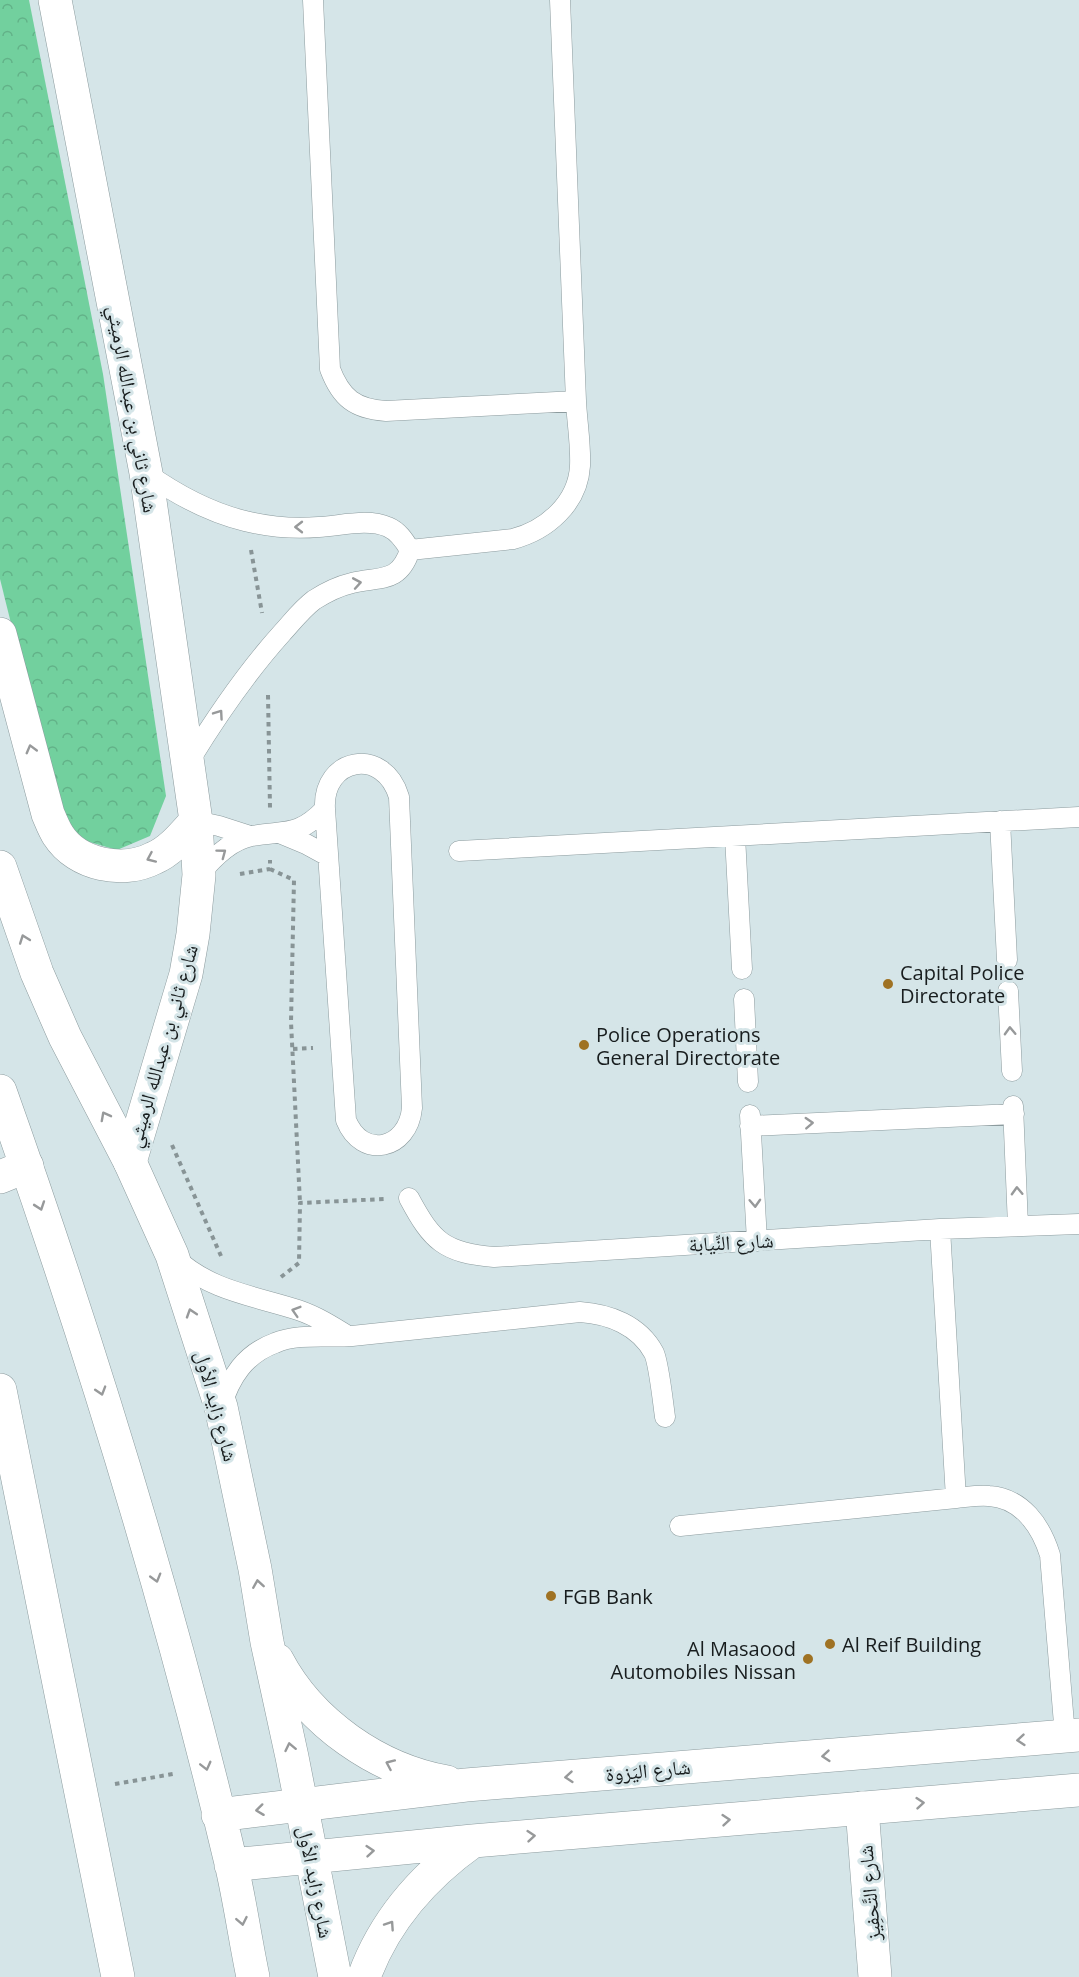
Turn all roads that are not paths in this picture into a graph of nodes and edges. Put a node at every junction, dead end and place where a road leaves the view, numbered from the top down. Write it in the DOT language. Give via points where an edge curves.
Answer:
graph roads {
  1 [pos="55,0"];
  2 [pos="313,0"];
  3 [pos="560,0"];
  4 [pos="576,401"];
  5 [pos="146,473"];
  6 [pos="410,550"];
  7 [pos="0,634"];
  8 [pos="188,763"];
  9 [pos="325,809"];
  10 [pos="1079,817"];
  11 [pos="196,821"];
  12 [pos="1000,821"];
  13 [pos="282,834"];
  14 [pos="250,836"];
  15 [pos="735,836"];
  16 [pos="459,851"];
  17 [pos="328,856"];
  18 [pos="0,867"];
  19 [pos="199,875"];
  20 [pos="1007,960"];
  21 [pos="742,969"];
  22 [pos="1008,991"];
  23 [pos="744,999"];
  24 [pos="1012,1071"];
  25 [pos="748,1082"];
  26 [pos="0,1091"];
  27 [pos="130,1162"];
  28 [pos="13,1172"];
  29 [pos="409,1198"];
  30 [pos="1079,1224"];
  31 [pos="1018,1226"];
  32 [pos="940,1229"];
  33 [pos="757,1241"];
  34 [pos="172,1255"];
  35 [pos="348,1336"];
  36 [pos="0,1390"];
  37 [pos="221,1407"];
  38 [pos="665,1417"];
  39 [pos="956,1498"];
  40 [pos="680,1526"];
  41 [pos="267,1642"];
  42 [pos="1072,1735"];
  43 [pos="466,1785"];
  44 [pos="1079,1790"];
  45 [pos="301,1804"];
  46 [pos="862,1808"];
  47 [pos="218,1815"];
  48 [pos="473,1841"];
  49 [pos="312,1856"];
  50 [pos="231,1865"];
  51 [pos="118,1977"];
  52 [pos="253,1977"];
  53 [pos="335,1977"];
  54 [pos="364,1977"];
  55 [pos="875,1977"];
  1 -- 5 [label="street, شارع ثاني بن عبدالله الرميثي"];
  2 -- 4 [label="lane" via="329,354 336,384 357,405 371,410"];
  3 -- 4 [label="lane"];
  4 -- 6 [label="lane" via="580,466 571,496 552,519 534,532 513,539"];
  6 -- 5 [label="lane, one-way" via="397,533 376,523 281,527 247,522 202,507"];
  5 -- 8 [label="street, شارع ثاني بن عبدالله الرميثي"];
  8 -- 6 [label="lane, one-way" via="239,686 299,614 333,590 393,575 402,568"];
  11 -- 7 [label="street, one-way" via="166,851 133,866 99,864 70,848 58,836 48,814"];
  8 -- 11 [label="street, شارع ثاني بن عبدالله الرميثي"];
  9 -- 13 [label="lane" via="306,825"];
  9 -- 17 [label="lane"];
  9 -- 17 [label="lane" via="327,786 342,769 353,765 376,767 388,774 399,797 411,1119 399,1138 379,1145 358,1138 346,1120"];
  10 -- 12 [label="lane"];
  11 -- 14 [label="lane"];
  11 -- 19 [label="street, شارع ثاني بن عبدالله الرميثي"];
  12 -- 15 [label="lane"];
  12 -- 20 [label="lane"];
  13 -- 14 [label="lane"];
  13 -- 17 [label="lane"];
  19 -- 14 [label="lane, one-way" via="221,852"];
  15 -- 16 [label="lane"];
  15 -- 21 [label="lane"];
  27 -- 18 [label="street, شارع زايد الأول, one-way" via="65,1037 37,973"];
  19 -- 27 [label="street, شارع ثاني بن عبدالله الرميثي" via="186,974"];
  24 -- 22 [label="lane, one-way"];
  23 -- 25 [label="lane"];
  26 -- 28 [label="street"];
  27 -- 34 [label="street, شارع زايد الأول"];
  28 -- 47 [label="street, one-way" via="93,1366 177,1651"];
  29 -- 33 [label="lane, شارع النِّيابة" via="433,1236 446,1246 474,1255"];
  30 -- 31 [label="lane, شارع النِّيابة"];
  31 -- 32 [label="lane, شارع النِّيابة"];
  31 -- 33 [label="lane, one-way" via="1013,1110 750,1120"];
  32 -- 33 [label="lane, شارع النِّيابة"];
  32 -- 39 [label="lane"];
  35 -- 34 [label="lane, one-way" via="298,1310 230,1291 186,1269"];
  37 -- 34 [label="street, شارع زايد الأول, one-way"];
  35 -- 37 [label="lane" via="290,1339 263,1348 235,1373"];
  35 -- 38 [label="lane" via="598,1313 631,1328 655,1354"];
  36 -- 51 [label="street"];
  41 -- 37 [label="street, شارع زايد الأول, one-way"];
  39 -- 40 [label="lane"];
  39 -- 42 [label="lane" via="990,1496 1017,1505 1038,1526 1045,1540"];
  43 -- 41 [label="street, one-way" via="406,1771 351,1742 294,1687"];
  45 -- 41 [label="street, شارع زايد الأول, one-way"];
  42 -- 43 [label="street, شارع اليَزوة, one-way"];
  43 -- 45 [label="street, شارع اليَزوة"];
  46 -- 44 [label="street, one-way"];
  45 -- 47 [label="street, شارع اليَزوة, one-way"];
  45 -- 49 [label="street, شارع زايد الأول"];
  48 -- 46 [label="street, one-way"];
  46 -- 55 [label="street, شارع التَّحفِيز"];
  47 -- 50 [label="street"];
  49 -- 48 [label="street, one-way"];
  54 -- 48 [label="street, one-way" via="383,1934 400,1908 446,1860"];
  49 -- 50 [label="street"];
  49 -- 53 [label="street, شارع زايد الأول"];
  50 -- 52 [label="street, one-way"];
}
